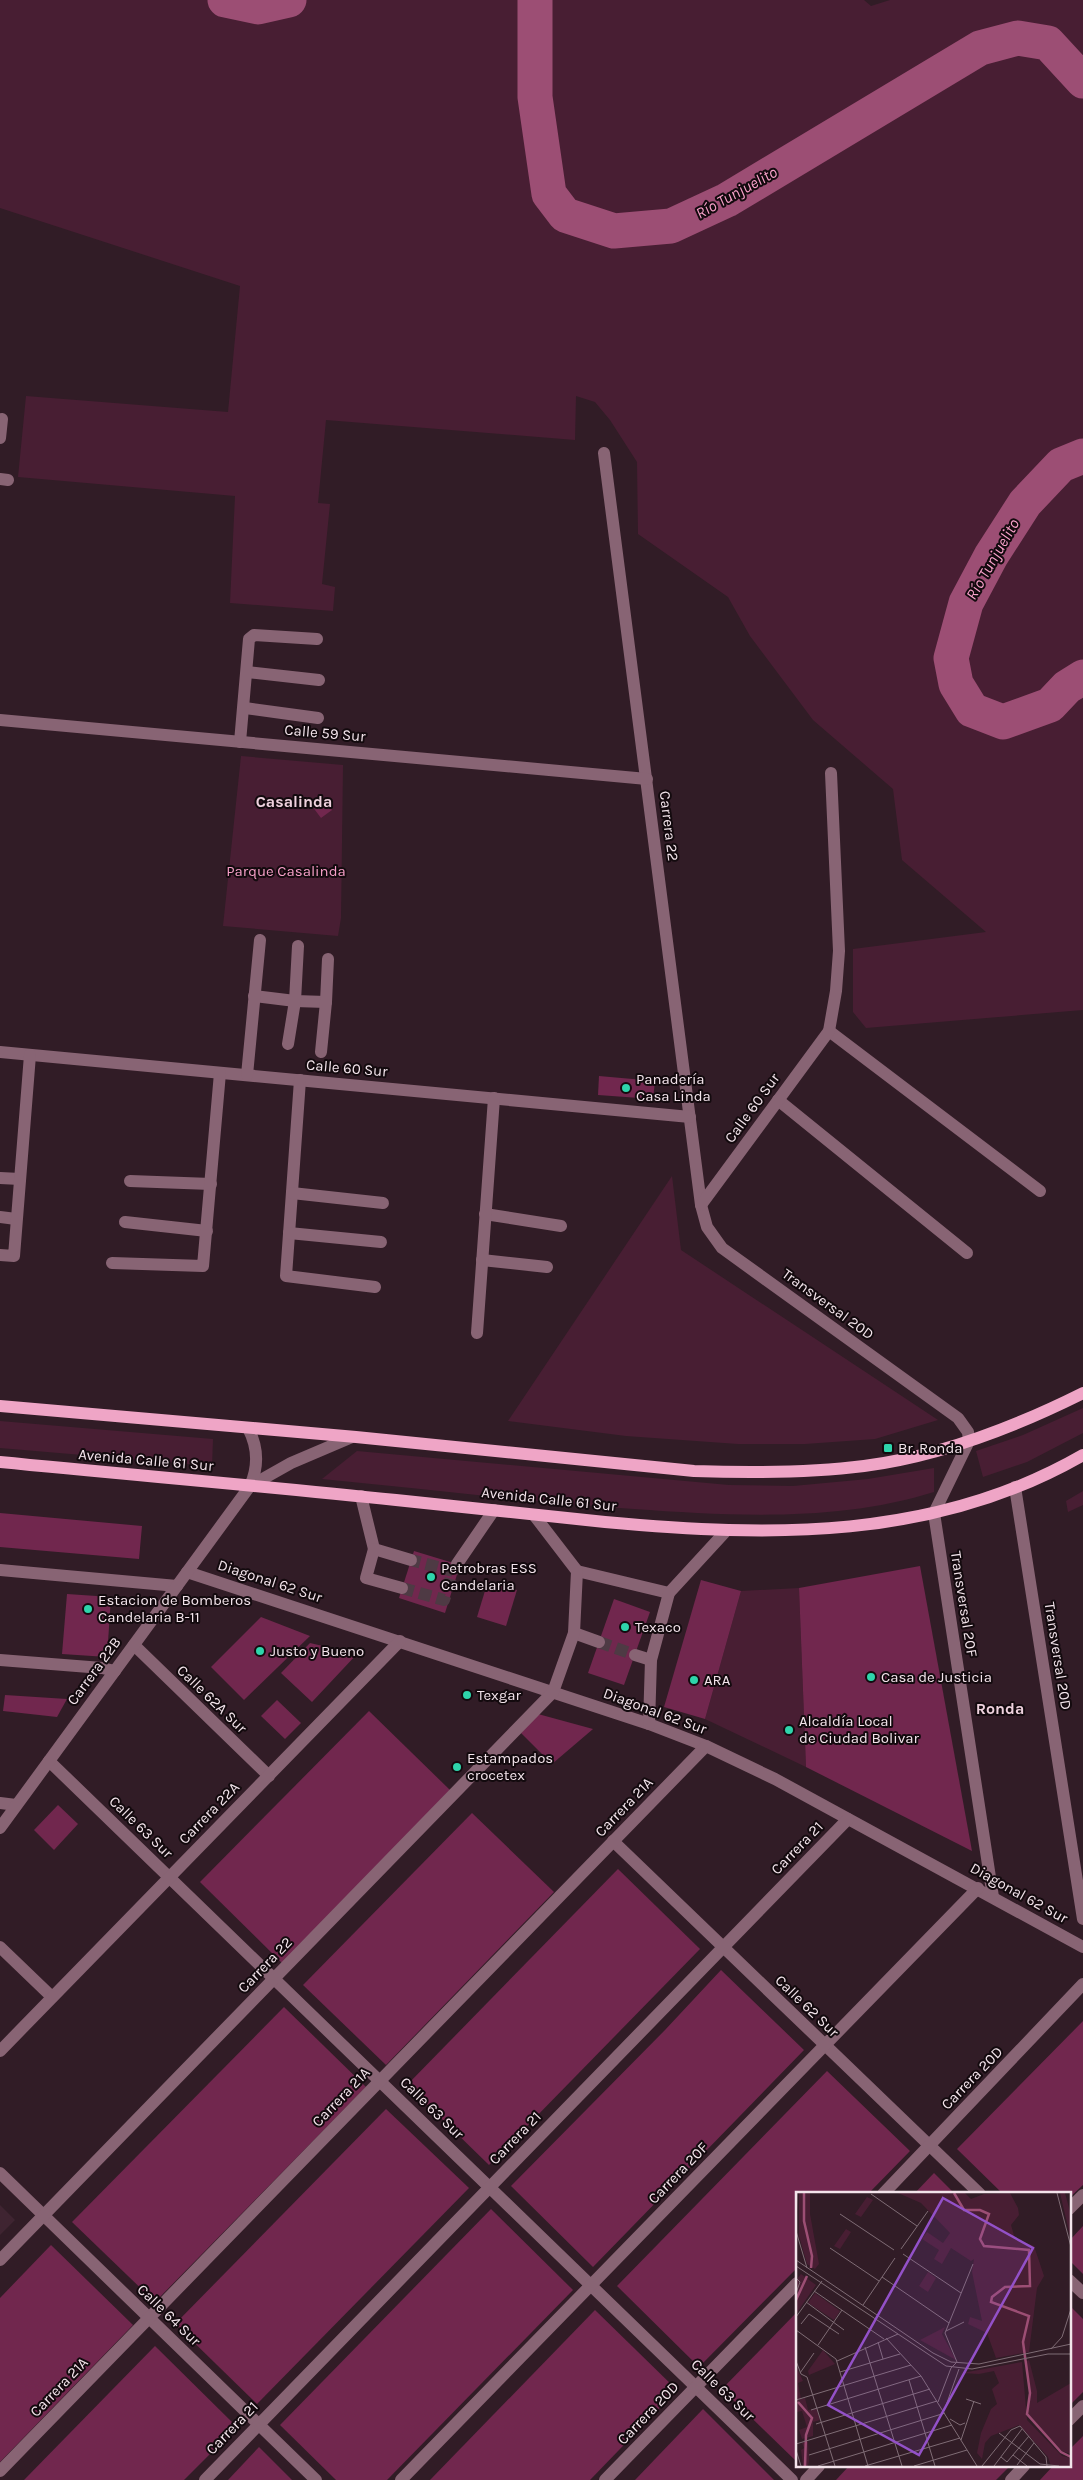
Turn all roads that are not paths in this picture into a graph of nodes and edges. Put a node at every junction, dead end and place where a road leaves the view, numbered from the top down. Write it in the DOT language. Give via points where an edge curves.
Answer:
graph roads {
  1 [pos="2,419"];
  2 [pos="0,438"];
  3 [pos="604,453"];
  4 [pos="317,639"];
  5 [pos="247,672"];
  6 [pos="319,680"];
  7 [pos="245,708"];
  8 [pos="318,718"];
  9 [pos="0,720"];
  10 [pos="240,742"];
  11 [pos="831,773"];
  12 [pos="647,778"];
  13 [pos="260,940"];
  14 [pos="298,946"];
  15 [pos="328,959"];
  16 [pos="254,996"];
  17 [pos="295,1001"];
  18 [pos="326,1002"];
  19 [pos="829,1031"];
  20 [pos="288,1044"];
  21 [pos="0,1052"];
  22 [pos="321,1052"];
  23 [pos="30,1055"];
  24 [pos="220,1073"];
  25 [pos="247,1075"];
  26 [pos="300,1080"];
  27 [pos="494,1098"];
  28 [pos="778,1100"];
  29 [pos="690,1116"];
  30 [pos="0,1178"];
  31 [pos="20,1179"];
  32 [pos="130,1181"];
  33 [pos="211,1184"];
  34 [pos="1040,1191"];
  35 [pos="292,1193"];
  36 [pos="383,1203"];
  37 [pos="701,1205"];
  38 [pos="485,1214"];
  39 [pos="0,1217"];
  40 [pos="16,1218"];
  41 [pos="125,1222"];
  42 [pos="560,1226"];
  43 [pos="207,1231"];
  44 [pos="289,1233"];
  45 [pos="381,1242"];
  46 [pos="967,1253"];
  47 [pos="0,1255"];
  48 [pos="482,1260"];
  49 [pos="112,1263"];
  50 [pos="547,1267"];
  51 [pos="375,1287"];
  52 [pos="477,1333"];
  53 [pos="1083,1393"];
  54 [pos="0,1406"];
  55 [pos="248,1428"];
  56 [pos="352,1437"];
  57 [pos="969,1441"];
  58 [pos="1083,1455"];
  59 [pos="0,1462"];
  60 [pos="250,1486"];
  61 [pos="1016,1487"];
  62 [pos="361,1496"];
  63 [pos="494,1510"];
  64 [pos="934,1514"];
  65 [pos="534,1515"];
  66 [pos="726,1531"];
  67 [pos="374,1549"];
  68 [pos="411,1560"];
  69 [pos="457,1564"];
  70 [pos="0,1570"];
  71 [pos="577,1571"];
  72 [pos="187,1572"];
  73 [pos="177,1586"];
  74 [pos="402,1588"];
  75 [pos="669,1593"];
  76 [pos="574,1633"];
  77 [pos="400,1640"];
  78 [pos="599,1642"];
  79 [pos="134,1645"];
  80 [pos="635,1655"];
  81 [pos="0,1660"];
  82 [pos="651,1660"];
  83 [pos="114,1671"];
  84 [pos="553,1692"];
  85 [pos="649,1724"];
  86 [pos="706,1746"];
  87 [pos="49,1761"];
  88 [pos="269,1776"];
  89 [pos="0,1803"];
  90 [pos="16,1805"];
  91 [pos="848,1819"];
  92 [pos="0,1828"];
  93 [pos="613,1841"];
  94 [pos="169,1877"];
  95 [pos="978,1888"];
  96 [pos="993,1897"];
  97 [pos="1083,1919"];
  98 [pos="0,1947"];
  99 [pos="1083,1947"];
  100 [pos="723,1948"];
  101 [pos="274,1979"];
  102 [pos="1083,1984"];
  103 [pos="52,1998"];
  104 [pos="824,2046"];
  105 [pos="0,2051"];
  106 [pos="380,2081"];
  107 [pos="930,2146"];
  108 [pos="0,2173"];
  109 [pos="491,2186"];
  110 [pos="885,2192"];
  111 [pos="978,2192"];
  112 [pos="1083,2195"];
  113 [pos="1070,2208"];
  114 [pos="44,2215"];
  115 [pos="0,2260"];
  116 [pos="1070,2281"];
  117 [pos="796,2284"];
  118 [pos="591,2285"];
  119 [pos="1083,2293"];
  120 [pos="149,2318"];
  121 [pos="696,2387"];
  122 [pos="1083,2406"];
  123 [pos="1070,2419"];
  124 [pos="259,2424"];
  125 [pos="817,2468"];
  126 [pos="1022,2468"];
  127 [pos="0,2471"];
  128 [pos="204,2480"];
  129 [pos="316,2480"];
  130 [pos="401,2480"];
  131 [pos="606,2480"];
  132 [pos="792,2480"];
  133 [pos="806,2480"];
  134 [pos="1011,2480"];
  1 -- 2 [label="street"];
  3 -- 12 [label="street, Carrera 22"];
  4 -- 5 [label="street" via="254,634 249,639"];
  5 -- 6 [label="street"];
  5 -- 7 [label="street"];
  7 -- 8 [label="street"];
  7 -- 10 [label="street"];
  9 -- 10 [label="street, Calle 59 Sur"];
  10 -- 12 [label="street, Calle 59 Sur"];
  11 -- 19 [label="street" via="839,952"];
  12 -- 29 [label="street, Carrera 22"];
  13 -- 16 [label="street"];
  14 -- 17 [label="street"];
  15 -- 18 [label="street"];
  16 -- 17 [label="street"];
  16 -- 25 [label="street"];
  17 -- 18 [label="street"];
  17 -- 20 [label="street"];
  18 -- 22 [label="street"];
  19 -- 28 [label="street, Calle 60 Sur"];
  19 -- 34 [label="street"];
  21 -- 23 [label="street, Calle 60 Sur"];
  23 -- 24 [label="street, Calle 60 Sur"];
  23 -- 31 [label="street"];
  24 -- 25 [label="street, Calle 60 Sur"];
  24 -- 33 [label="street"];
  25 -- 26 [label="street, Calle 60 Sur"];
  26 -- 27 [label="street, Calle 60 Sur"];
  26 -- 35 [label="street"];
  27 -- 29 [label="street, Calle 60 Sur"];
  27 -- 38 [label="street"];
  28 -- 37 [label="street, Calle 60 Sur"];
  28 -- 46 [label="street"];
  29 -- 37 [label="street, Carrera 22"];
  30 -- 31 [label="street"];
  31 -- 40 [label="street"];
  32 -- 33 [label="street"];
  33 -- 43 [label="street"];
  35 -- 36 [label="street"];
  35 -- 44 [label="street"];
  37 -- 57 [label="street, Transversal 20D" via="708,1227 722,1248 958,1418 968,1432"];
  38 -- 42 [label="street"];
  38 -- 48 [label="street"];
  39 -- 40 [label="street"];
  40 -- 47 [label="street" via="14,1256"];
  41 -- 43 [label="street"];
  43 -- 49 [label="street" via="203,1266"];
  44 -- 45 [label="street"];
  44 -- 51 [label="street" via="286,1276"];
  48 -- 50 [label="street"];
  48 -- 52 [label="street"];
  53 -- 57 [label="main road"];
  54 -- 55 [label="main road"];
  55 -- 56 [label="main road"];
  55 -- 60 [label="street, Carrera 22B" via="256,1449"];
  56 -- 57 [label="main road" via="739,1473 866,1466"];
  56 -- 60 [label="street, Carrera 22B" via="291,1463"];
  57 -- 64 [label="street"];
  58 -- 61 [label="main road, Avenida Calle 61 Sur"];
  59 -- 60 [label="main road, Avenida Calle 61 Sur"];
  60 -- 62 [label="main road, Avenida Calle 61 Sur"];
  60 -- 72 [label="street, Carrera 22B"];
  61 -- 64 [label="main road, Avenida Calle 61 Sur"];
  61 -- 97 [label="street, Transversal 20D"];
  62 -- 63 [label="main road, Avenida Calle 61 Sur"];
  62 -- 67 [label="street"];
  63 -- 65 [label="main road, Avenida Calle 61 Sur"];
  63 -- 69 [label="street"];
  64 -- 66 [label="main road, Avenida Calle 61 Sur" via="846,1528"];
  64 -- 96 [label="street, Transversal 20F"];
  65 -- 66 [label="main road, Avenida Calle 61 Sur"];
  65 -- 71 [label="street"];
  66 -- 75 [label="street"];
  67 -- 68 [label="street"];
  67 -- 74 [label="street" via="366,1578"];
  70 -- 73 [label="street"];
  71 -- 75 [label="street"];
  71 -- 76 [label="street"];
  72 -- 73 [label="street, Carrera 22B"];
  72 -- 77 [label="street, Diagonal 62 Sur"];
  73 -- 79 [label="street, Carrera 22B"];
  75 -- 82 [label="street"];
  76 -- 78 [label="street"];
  76 -- 84 [label="street"];
  77 -- 84 [label="street, Diagonal 62 Sur"];
  77 -- 88 [label="street, Carrera 22A"];
  79 -- 83 [label="street, Carrera 22B"];
  79 -- 88 [label="street, Calle 62A Sur"];
  80 -- 82 [label="street"];
  81 -- 83 [label="street"];
  82 -- 85 [label="street"];
  83 -- 87 [label="street, Carrera 22B"];
  84 -- 85 [label="street, Diagonal 62 Sur"];
  84 -- 101 [label="street, Carrera 22"];
  85 -- 86 [label="street, Diagonal 62 Sur"];
  86 -- 91 [label="street, Diagonal 62 Sur"];
  86 -- 93 [label="street, Carrera 21A"];
  87 -- 90 [label="street, Carrera 22B"];
  87 -- 94 [label="street, Calle 63 Sur"];
  88 -- 94 [label="street, Carrera 22A"];
  89 -- 90 [label="street"];
  90 -- 92 [label="street, Carrera 22B"];
  91 -- 95 [label="street, Diagonal 62 Sur"];
  91 -- 100 [label="street, Carrera 21"];
  93 -- 100 [label="street, Calle 62 Sur"];
  93 -- 106 [label="street, Carrera 21A"];
  94 -- 101 [label="street, Calle 63 Sur"];
  94 -- 103 [label="street, Carrera 22A"];
  95 -- 96 [label="street, Diagonal 62 Sur"];
  95 -- 104 [label="street, Carrera 20F"];
  96 -- 99 [label="street, Diagonal 62 Sur"];
  98 -- 103 [label="street"];
  100 -- 104 [label="street, Calle 62 Sur"];
  100 -- 109 [label="street, Carrera 21"];
  101 -- 106 [label="street, Calle 63 Sur"];
  101 -- 114 [label="street, Carrera 22"];
  102 -- 107 [label="street, Carrera 20D"];
  103 -- 105 [label="street, Carrera 22A"];
  104 -- 107 [label="street, Calle 62 Sur"];
  104 -- 118 [label="street, Carrera 20F"];
  106 -- 109 [label="street, Calle 63 Sur"];
  106 -- 120 [label="street, Carrera 21A"];
  107 -- 110 [label="street, Carrera 20D"];
  107 -- 111 [label="street, Calle 62 Sur"];
  108 -- 114 [label="street, Calle 64 Sur"];
  109 -- 118 [label="street, Calle 63 Sur"];
  109 -- 124 [label="street, Carrera 21"];
  112 -- 113 [label="street"];
  114 -- 115 [label="street, Carrera 22"];
  114 -- 120 [label="street, Calle 64 Sur"];
  116 -- 119 [label="street"];
  117 -- 121 [label="street, Carrera 20D"];
  118 -- 121 [label="street, Calle 63 Sur"];
  118 -- 130 [label="street, Carrera 20F"];
  120 -- 124 [label="street, Calle 64 Sur"];
  120 -- 127 [label="street, Carrera 21A"];
  121 -- 131 [label="street, Carrera 20D"];
  121 -- 132 [label="street, Calle 63 Sur"];
  122 -- 123 [label="street"];
  124 -- 128 [label="street, Carrera 21"];
  124 -- 129 [label="street, Calle 64 Sur"];
  125 -- 133 [label="street"];
  126 -- 134 [label="street"];
}
